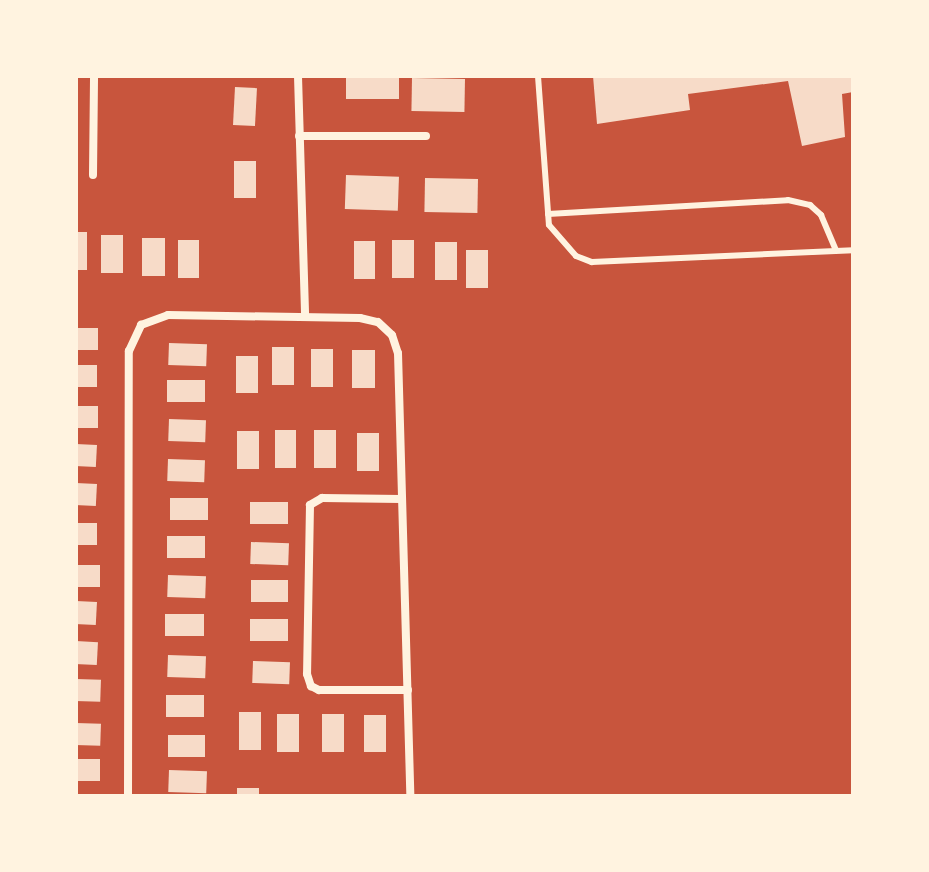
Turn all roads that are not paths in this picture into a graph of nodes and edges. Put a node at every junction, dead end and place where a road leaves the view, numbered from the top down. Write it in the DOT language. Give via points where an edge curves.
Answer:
graph roads {
  1 [pos="94,76"];
  2 [pos="298,76"];
  3 [pos="538,76"];
  4 [pos="299,136"];
  5 [pos="426,136"];
  6 [pos="93,175"];
  7 [pos="548,214"];
  8 [pos="836,250"];
  9 [pos="853,250"];
  10 [pos="305,317"];
  11 [pos="401,499"];
  12 [pos="408,690"];
  13 [pos="128,796"];
  14 [pos="410,796"];
  1 -- 6 [label="street"];
  2 -- 4 [label="street"];
  3 -- 7 [label="lane"];
  4 -- 5 [label="street"];
  4 -- 10 [label="street"];
  7 -- 8 [label="lane" via="563,246 592,262"];
  7 -- 8 [label="lane" via="788,200 810,205 821,215"];
  8 -- 9 [label="lane"];
  10 -- 11 [label="street" via="371,319 386,327 398,353"];
  10 -- 13 [label="street" via="168,315 141,325 129,351"];
  11 -- 12 [label="street"];
  11 -- 12 [label="street" via="322,498 310,505 307,674 319,690"];
  12 -- 14 [label="street"];
}
